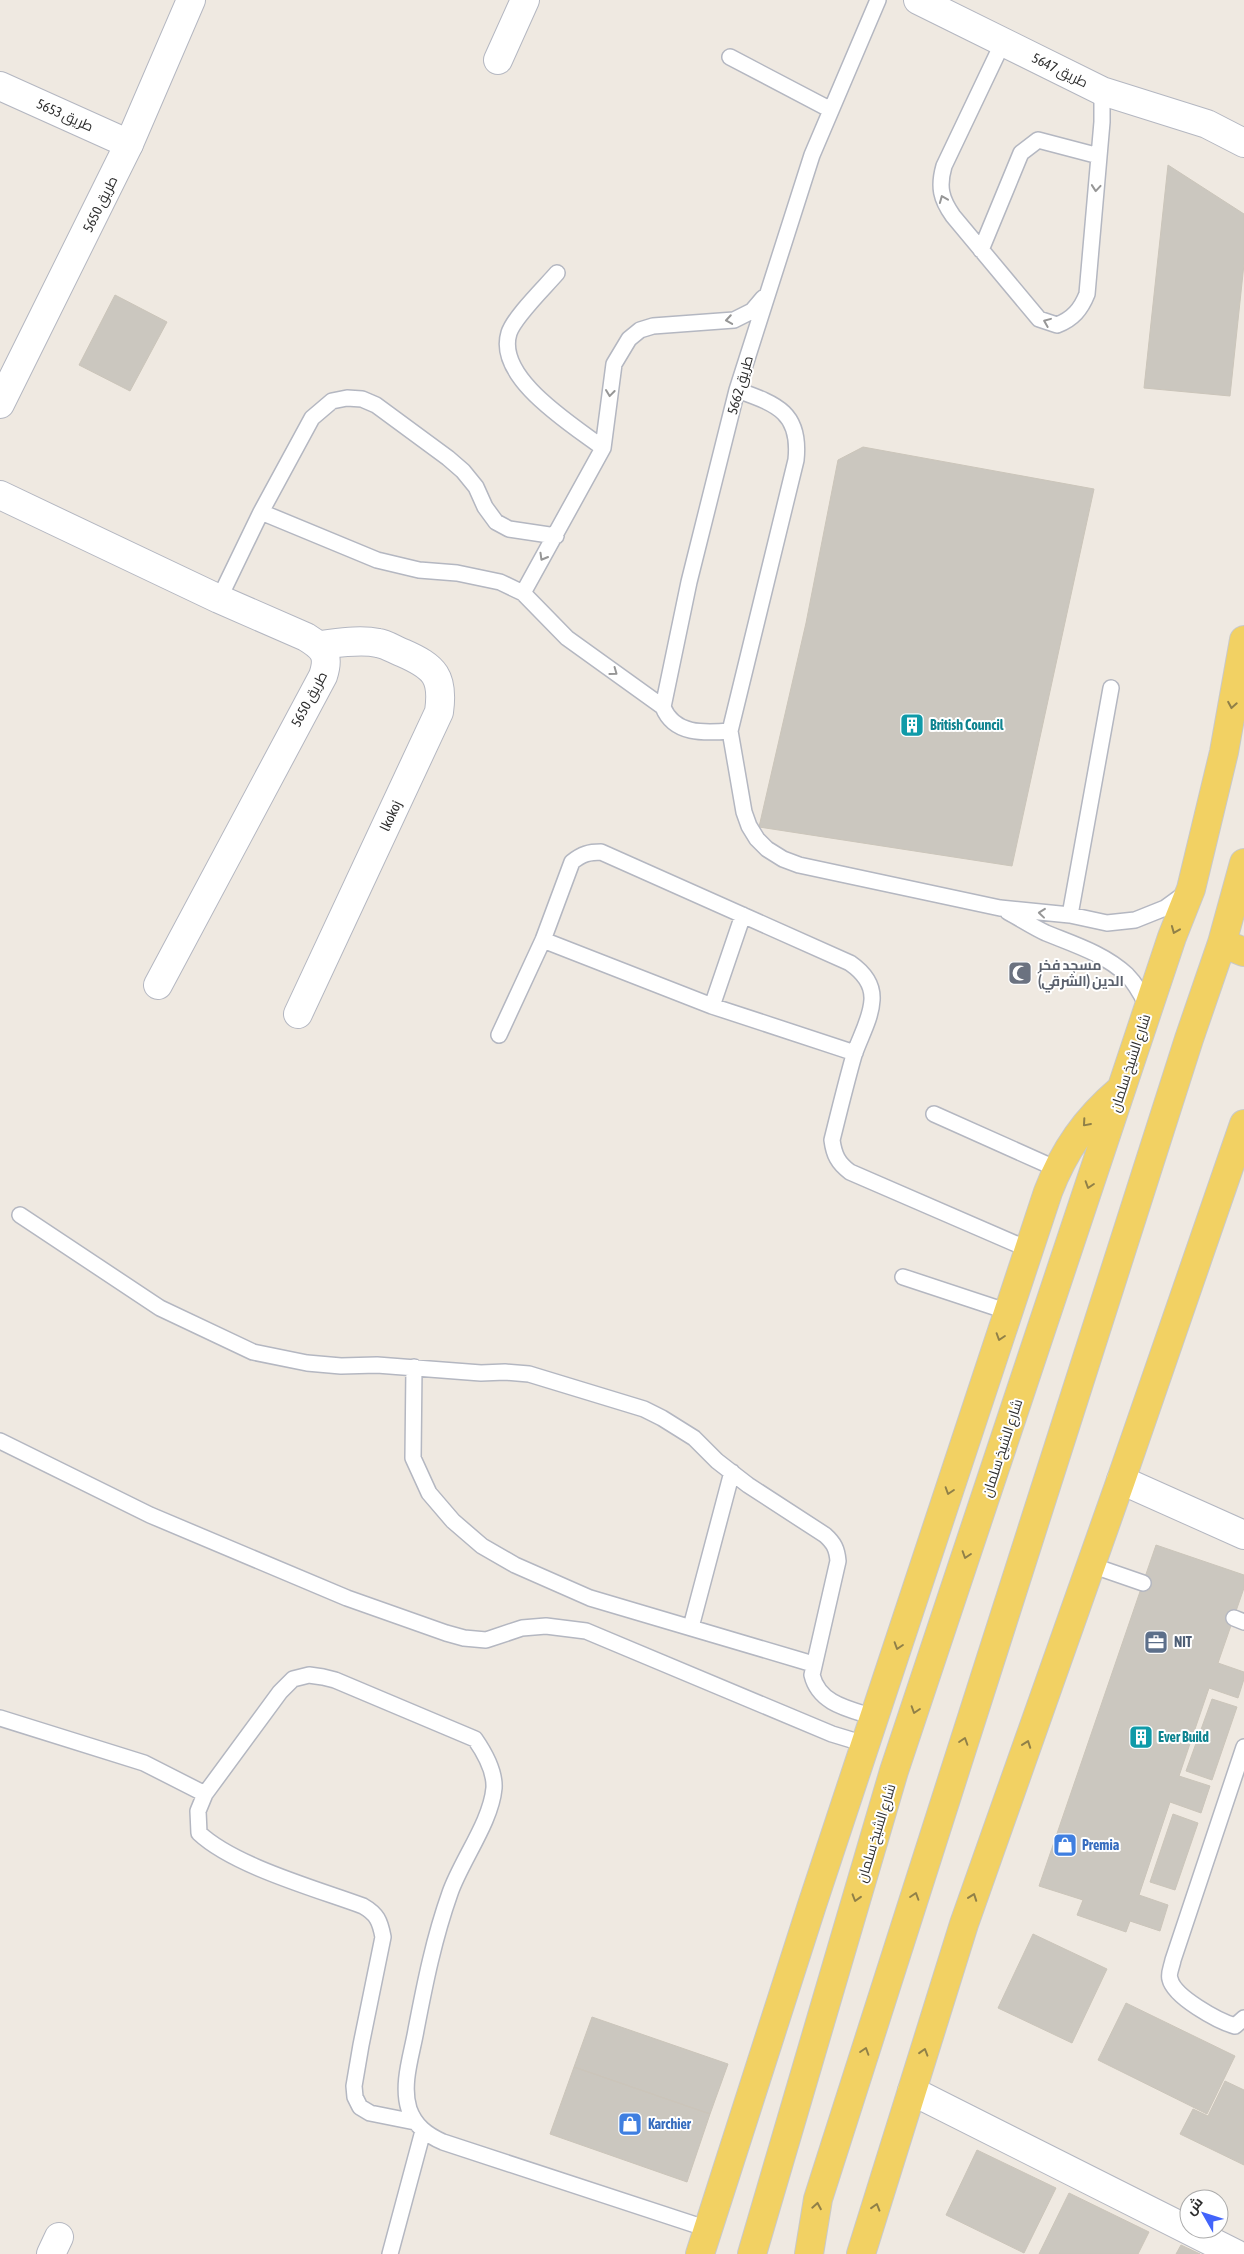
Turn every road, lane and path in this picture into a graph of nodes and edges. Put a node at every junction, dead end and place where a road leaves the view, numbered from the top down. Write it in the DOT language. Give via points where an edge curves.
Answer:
graph roads {
  1 [pos="191,0"];
  2 [pos="525,0"];
  3 [pos="878,0"];
  4 [pos="918,0"];
  5 [pos="1003,42"];
  6 [pos="730,57"];
  7 [pos="498,60"];
  8 [pos="0,86"];
  9 [pos="1102,91"];
  10 [pos="831,110"];
  11 [pos="1244,118"];
  12 [pos="1207,124"];
  13 [pos="129,144"];
  14 [pos="1244,144"];
  15 [pos="1099,156"];
  16 [pos="982,250"];
  17 [pos="557,273"];
  18 [pos="767,293"];
  19 [pos="737,390"];
  20 [pos="0,404"];
  21 [pos="604,448"];
  22 [pos="0,496"];
  23 [pos="261,512"];
  24 [pos="556,536"];
  25 [pos="523,593"];
  26 [pos="219,599"];
  27 [pos="1244,640"];
  28 [pos="320,645"];
  29 [pos="1111,688"];
  30 [pos="662,706"];
  31 [pos="730,731"];
  32 [pos="1244,864"];
  33 [pos="1191,889"];
  34 [pos="1000,908"];
  35 [pos="743,915"];
  36 [pos="1070,915"];
  37 [pos="543,940"];
  38 [pos="1233,947"];
  39 [pos="158,985"];
  40 [pos="712,1006"];
  41 [pos="1148,1008"];
  42 [pos="298,1014"];
  43 [pos="499,1035"];
  44 [pos="855,1054"];
  45 [pos="1122,1089"];
  46 [pos="934,1114"];
  47 [pos="1244,1124"];
  48 [pos="1056,1170"];
  49 [pos="20,1215"];
  50 [pos="1030,1250"];
  51 [pos="903,1277"];
  52 [pos="1009,1312"];
  53 [pos="414,1367"];
  54 [pos="0,1441"];
  55 [pos="732,1472"];
  56 [pos="1121,1480"];
  57 [pos="1244,1535"];
  58 [pos="1091,1565"];
  59 [pos="1142,1583"];
  60 [pos="691,1627"];
  61 [pos="813,1664"];
  62 [pos="874,1717"];
  63 [pos="0,1718"];
  64 [pos="866,1744"];
  65 [pos="1244,1747"];
  66 [pos="205,1794"];
  67 [pos="1244,2018"];
  68 [pos="912,2091"];
  69 [pos="419,2126"];
  70 [pos="704,2242"];
  71 [pos="390,2254"];
  72 [pos="752,2254"];
  73 [pos="809,2254"];
  74 [pos="861,2254"];
  75 [pos="1236,2254"];
  1 -- 13 [label="street, طريق 5650"];
  2 -- 7 [label="street"];
  3 -- 10 [label="lane, طريق 5662"];
  4 -- 5 [label="street, طريق 5647"];
  5 -- 9 [label="street, طريق 5647"];
  16 -- 5 [label="lane, one-way" via="944,204 940,179"];
  6 -- 10 [label="lane"];
  8 -- 13 [label="street, طريق 5653"];
  9 -- 12 [label="street, طريق 5647"];
  9 -- 15 [label="lane"];
  10 -- 18 [label="lane, طريق 5662" via="812,155"];
  11 -- 12 [label="street, طريق 5647" via="1236,122"];
  12 -- 14 [label="street, طريق 5647"];
  13 -- 20 [label="street, طريق 5650"];
  15 -- 16 [label="lane" via="1038,140 1029,145 1021,153"];
  15 -- 16 [label="lane, one-way" via="1087,294 1073,317 1057,326 1039,319"];
  17 -- 21 [label="lane" via="515,321 509,332 508,352 518,373 537,396"];
  18 -- 19 [label="lane, طريق 5662"];
  18 -- 21 [label="lane, one-way" via="752,311 734,320 653,326 640,330 629,339 614,364"];
  19 -- 30 [label="lane, طريق 5662"];
  19 -- 31 [label="lane" via="771,402 782,411 791,423 797,448"];
  21 -- 24 [label="lane"];
  22 -- 26 [label="street"];
  23 -- 24 [label="lane" via="312,418 332,401 362,399 376,405 463,471 496,522 509,529"];
  23 -- 25 [label="lane" via="377,560 500,582"];
  23 -- 26 [label="lane"];
  24 -- 25 [label="lane, one-way"];
  25 -- 30 [label="lane, one-way" via="567,638"];
  26 -- 28 [label="street"];
  27 -- 33 [label="main road, شارع الشيخ سلمان, one-way" via="1224,752"];
  28 -- 39 [label="street, طريق 5650" via="327,664 323,676"];
  28 -- 42 [label="street, lkokoj" via="378,642 425,663 438,679 442,692 439,712"];
  29 -- 36 [label="lane"];
  30 -- 31 [label="lane" via="676,725 688,731"];
  31 -- 34 [label="lane" via="744,812 757,839 768,850 799,865"];
  32 -- 38 [label="main road"];
  33 -- 36 [label="lane" via="1165,908 1135,920 1107,923"];
  33 -- 41 [label="main road, شارع الشيخ سلمان, one-way"];
  36 -- 34 [label="lane, one-way"];
  34 -- 41 [label="lane" via="1112,964 1133,982"];
  35 -- 37 [label="lane" via="601,852 591,852 572,862"];
  35 -- 40 [label="lane"];
  35 -- 44 [label="lane" via="850,963 866,977 871,994 870,1012"];
  37 -- 40 [label="lane"];
  37 -- 43 [label="lane"];
  73 -- 38 [label="main road, one-way" via="818,2199 1189,1039"];
  40 -- 44 [label="lane"];
  41 -- 45 [label="main road, شارع الشيخ سلمان"];
  44 -- 50 [label="lane" via="832,1140 839,1163 850,1172"];
  45 -- 48 [label="main road, one-way" via="1081,1129"];
  45 -- 72 [label="main road, شارع الشيخ سلمان, one-way" via="894,1771"];
  46 -- 48 [label="lane"];
  47 -- 56 [label="main road"];
  48 -- 50 [label="main road"];
  49 -- 53 [label="lane" via="160,1308 253,1352 307,1363"];
  50 -- 52 [label="main road"];
  51 -- 52 [label="lane"];
  52 -- 62 [label="main road, one-way"];
  53 -- 55 [label="lane" via="529,1374 644,1409 694,1438"];
  53 -- 60 [label="lane" via="413,1458 428,1493 453,1521 482,1546 568,1590"];
  54 -- 64 [label="lane" via="150,1515 347,1598 464,1638 486,1640 522,1628 546,1626 586,1631 832,1734"];
  55 -- 60 [label="lane"];
  55 -- 61 [label="lane" via="834,1543 838,1561"];
  56 -- 57 [label="street"];
  56 -- 58 [label="main road"];
  58 -- 59 [label="lane"];
  68 -- 58 [label="main road, one-way" via="964,1924"];
  60 -- 61 [label="lane"];
  61 -- 62 [label="lane" via="814,1684 825,1698"];
  62 -- 64 [label="main road"];
  63 -- 66 [label="lane" via="144,1762"];
  64 -- 70 [label="main road"];
  65 -- 67 [label="lane" via="1172,1960 1169,1979 1177,1992 1220,2022 1235,2026"];
  66 -- 69 [label="lane" via="198,1811 199,1833 209,1842 246,1862 364,1906 380,1921 383,1937 360,2045 355,2097 360,2107 370,2113"];
  66 -- 69 [label="lane" via="280,1692 293,1679 309,1675 335,1680 475,1739 485,1753 493,1781 492,1797 475,1842 450,1891 426,1972 407,2079 409,2108"];
  74 -- 68 [label="main road, one-way"];
  68 -- 75 [label="street"];
  69 -- 70 [label="lane" via="443,2142"];
  69 -- 71 [label="lane"];
}
